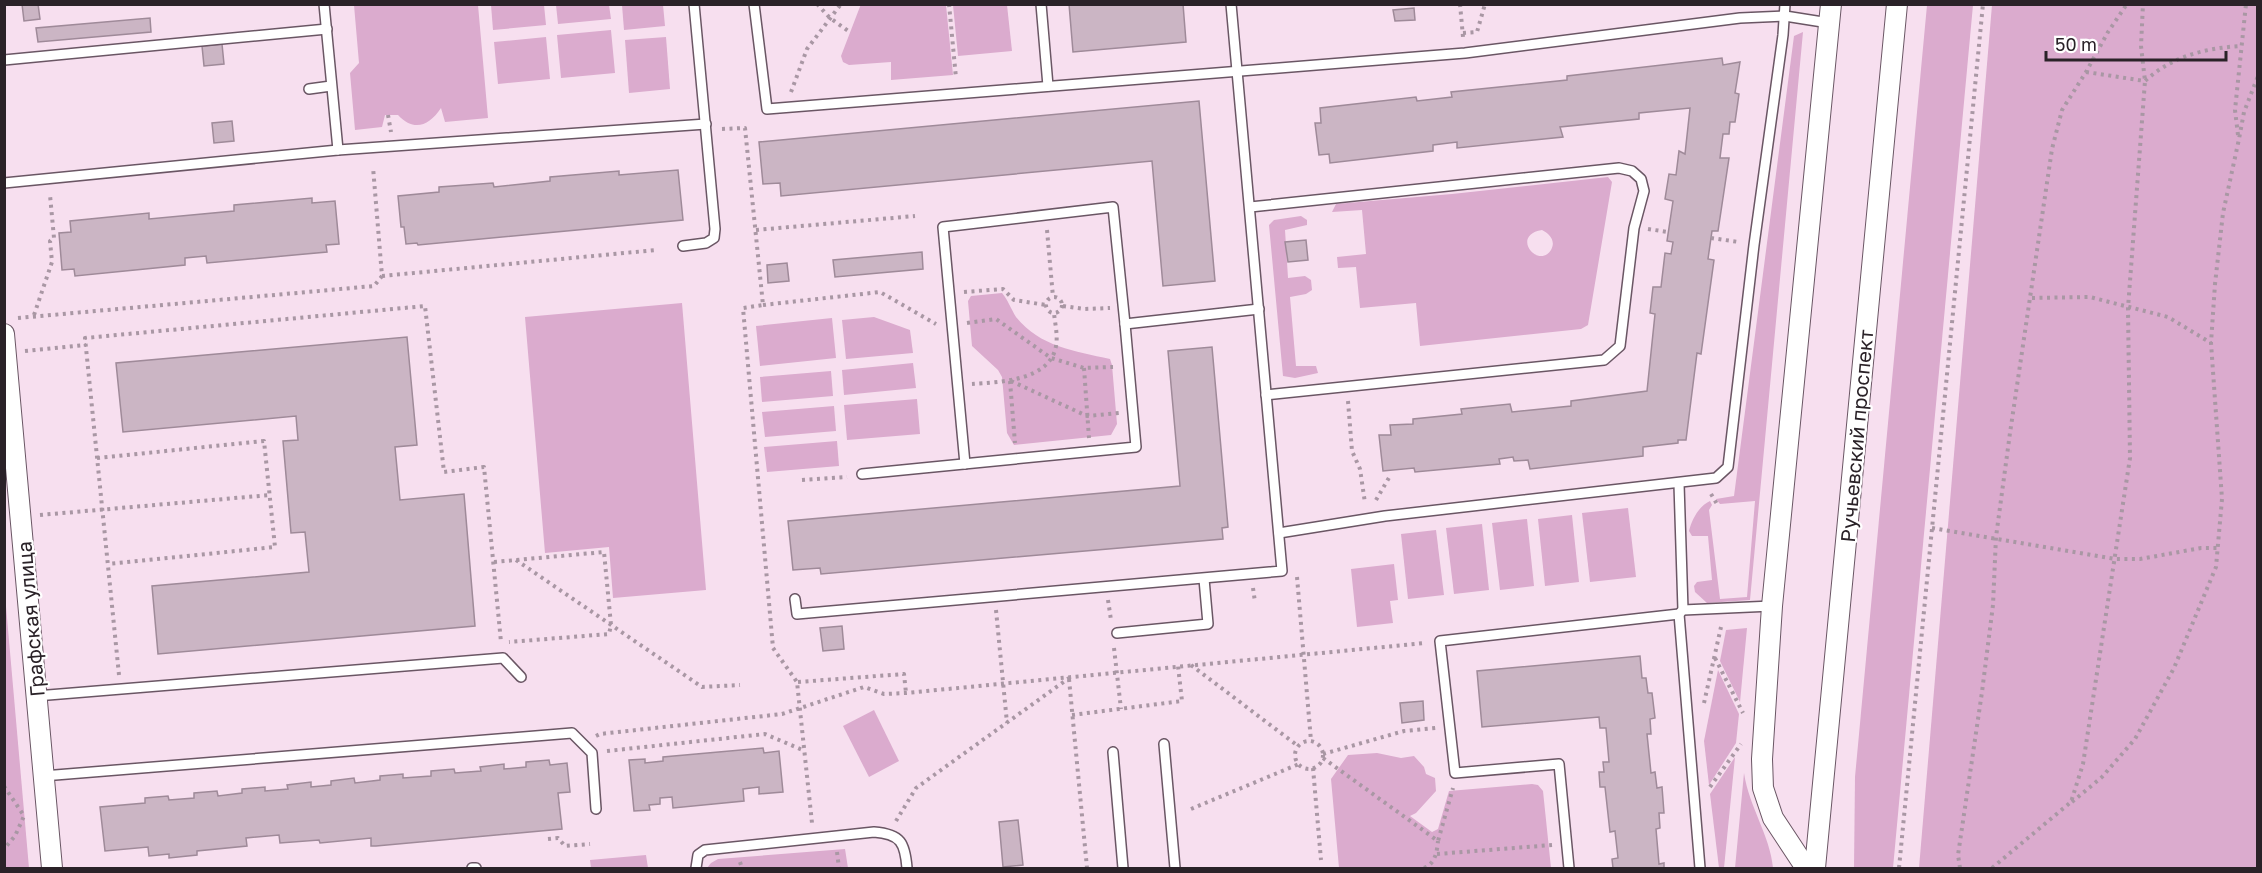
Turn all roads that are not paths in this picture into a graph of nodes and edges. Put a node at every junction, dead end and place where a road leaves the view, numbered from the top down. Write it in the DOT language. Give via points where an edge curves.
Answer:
graph roads {
  1 [pos="324,4"];
  2 [pos="694,4"];
  3 [pos="754,4"];
  4 [pos="1041,4"];
  5 [pos="1232,4"];
  6 [pos="1785,4"];
  7 [pos="1898,4"];
  8 [pos="1830,14"];
  9 [pos="1785,16"];
  10 [pos="327,29"];
  11 [pos="4,60"];
  12 [pos="1238,72"];
  13 [pos="331,86"];
  14 [pos="1048,86"];
  15 [pos="309,89"];
  16 [pos="706,124"];
  17 [pos="338,150"];
  18 [pos="4,183"];
  19 [pos="1250,207"];
  20 [pos="683,246"];
  21 [pos="1259,309"];
  22 [pos="1125,324"];
  23 [pos="10,326"];
  24 [pos="1266,395"];
  25 [pos="965,464"];
  26 [pos="862,474"];
  27 [pos="1679,484"];
  28 [pos="1279,533"];
  29 [pos="1204,579"];
  30 [pos="795,600"];
  31 [pos="1772,606"];
  32 [pos="1681,612"];
  33 [pos="1117,633"];
  34 [pos="521,677"];
  35 [pos="36,696"];
  36 [pos="1164,744"];
  37 [pos="1113,752"];
  38 [pos="43,776"];
  39 [pos="596,809"];
  40 [pos="52,868"];
  41 [pos="696,868"];
  42 [pos="908,868"];
  43 [pos="1123,868"];
  44 [pos="1175,868"];
  45 [pos="1569,868"];
  46 [pos="1700,868"];
  47 [pos="1806,868"];
  48 [pos="1815,868"];
  1 -- 10 [label="lane"];
  2 -- 16 [label="lane"];
  3 -- 14 [label="lane" via="767,109"];
  4 -- 14 [label="lane"];
  5 -- 12 [label="lane"];
  6 -- 9 [label="lane"];
  7 -- 48 [label="street, Ручьевский проспект"];
  8 -- 9 [label="lane"];
  8 -- 31 [label="street"];
  9 -- 12 [label="lane" via="1740,18 1465,53"];
  9 -- 27 [label="lane" via="1728,467 1716,478"];
  10 -- 11 [label="lane"];
  10 -- 13 [label="lane"];
  12 -- 14 [label="lane"];
  12 -- 19 [label="lane"];
  13 -- 15 [label="lane"];
  13 -- 17 [label="lane"];
  16 -- 17 [label="lane"];
  16 -- 20 [label="lane" via="714,238"];
  17 -- 18 [label="lane"];
  19 -- 21 [label="lane"];
  19 -- 24 [label="lane" via="1618,168 1632,171 1641,179 1644,191 1634,228 1620,346 1604,360"];
  21 -- 22 [label="lane"];
  21 -- 24 [label="lane"];
  22 -- 25 [label="lane" via="1136,447"];
  22 -- 25 [label="lane" via="1113,207 943,227"];
  23 -- 35 [label="street, Графская улица"];
  24 -- 28 [label="lane"];
  25 -- 26 [label="lane"];
  27 -- 28 [label="lane" via="1367,518"];
  27 -- 32 [label="lane"];
  28 -- 29 [label="lane" via="1282,571"];
  29 -- 30 [label="lane" via="797,614"];
  29 -- 33 [label="lane" via="1208,624"];
  31 -- 32 [label="lane"];
  31 -- 47 [label="street" via="1763,788 1773,818"];
  32 -- 45 [label="lane" via="1440,641 1455,772 1559,764"];
  32 -- 46 [label="lane"];
  34 -- 35 [label="lane" via="503,658"];
  35 -- 38 [label="street, Графская улица"];
  36 -- 44 [label="lane"];
  37 -- 43 [label="lane"];
  38 -- 39 [label="lane" via="572,733 592,753"];
  38 -- 40 [label="street, Графская улица"];
  41 -- 42 [label="lane" via="698,855 705,849 874,832 890,833 900,839"];
}
